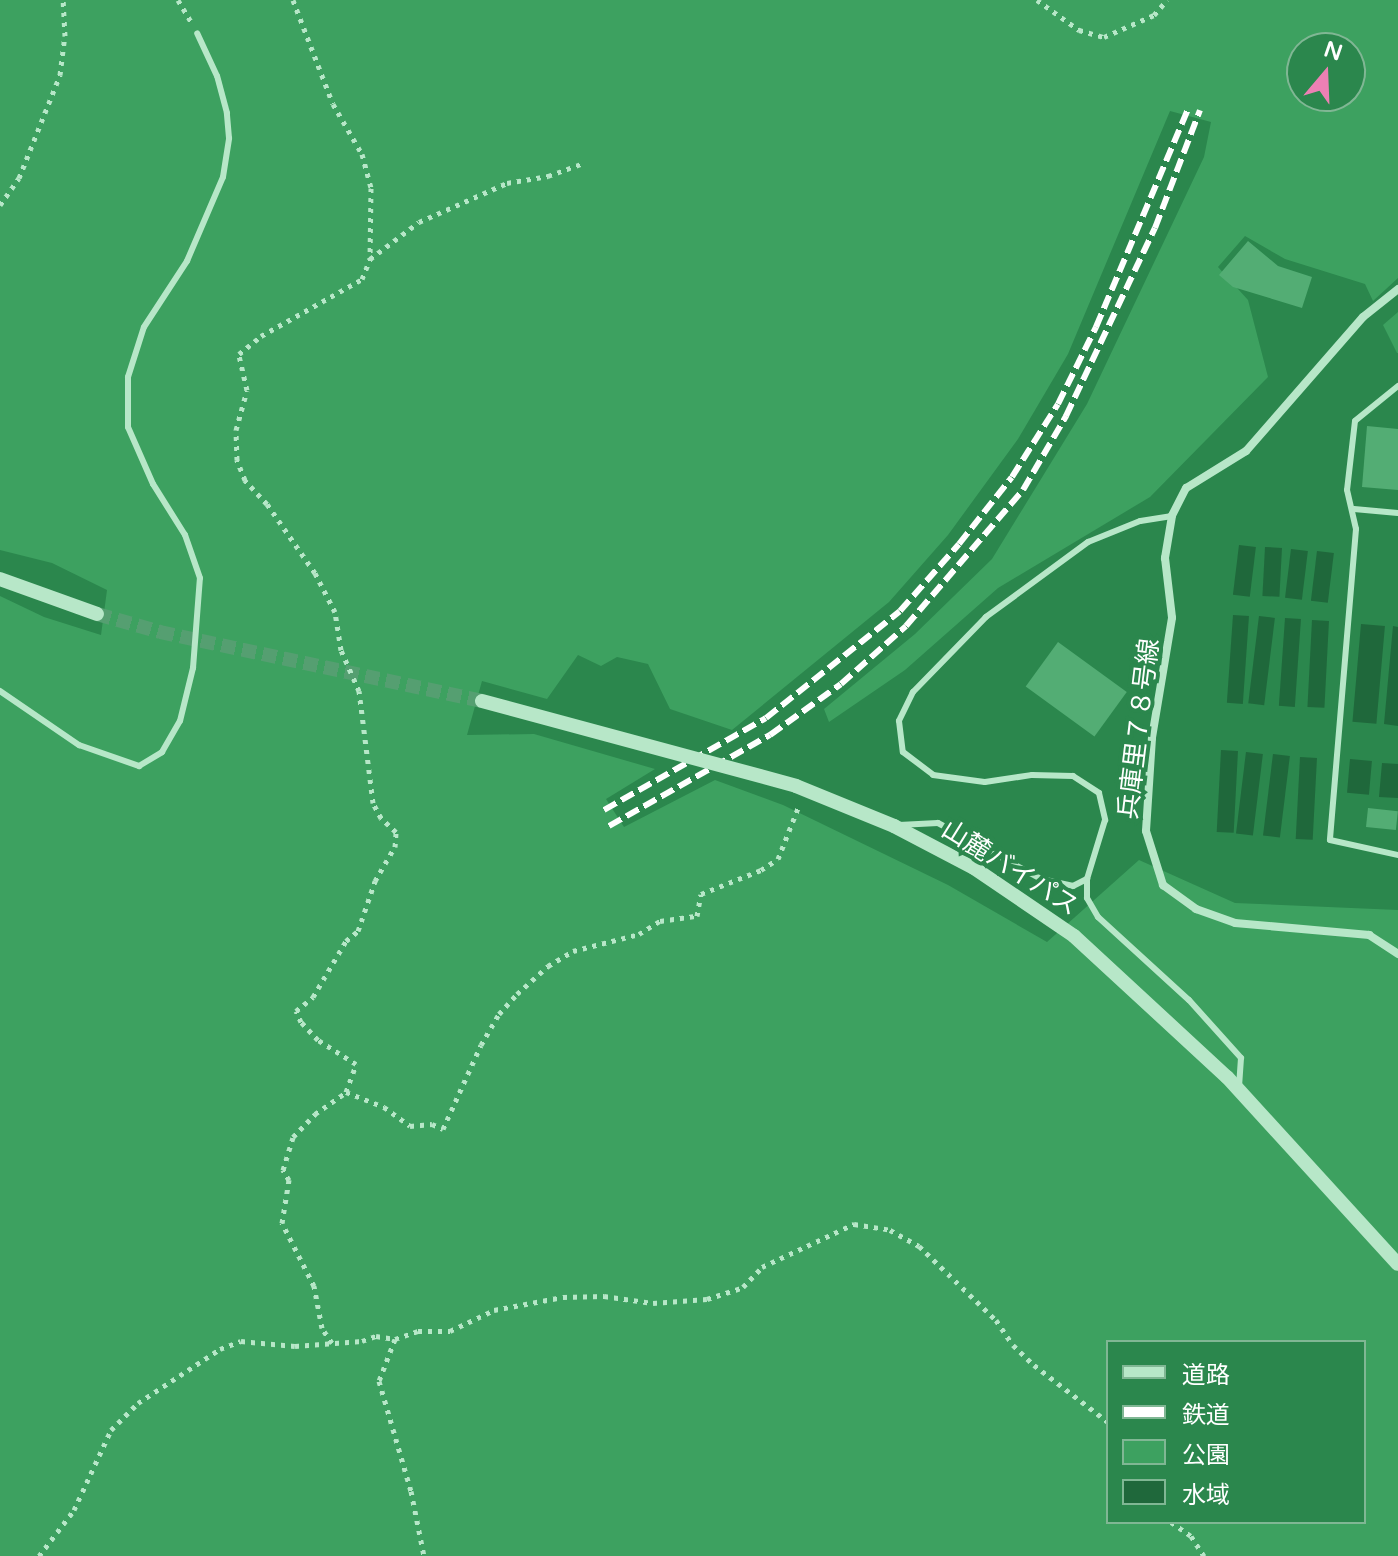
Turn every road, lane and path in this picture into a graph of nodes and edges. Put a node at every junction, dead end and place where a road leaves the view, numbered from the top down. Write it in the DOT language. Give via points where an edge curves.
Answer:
graph roads {
  1 [pos="63,0"];
  2 [pos="178,0"];
  3 [pos="293,0"];
  4 [pos="1037,0"];
  5 [pos="1167,0"];
  6 [pos="197,33"];
  7 [pos="584,163"];
  8 [pos="0,205"];
  9 [pos="370,259"];
  10 [pos="1398,289"];
  11 [pos="1398,386"];
  12 [pos="1354,509"];
  13 [pos="1398,513"];
  14 [pos="1172,516"];
  15 [pos="0,579"];
  16 [pos="97,614"];
  17 [pos="0,691"];
  18 [pos="482,701"];
  19 [pos="798,808"];
  20 [pos="894,826"];
  21 [pos="1398,855"];
  22 [pos="1087,879"];
  23 [pos="1398,954"];
  24 [pos="1239,1090"];
  25 [pos="346,1092"];
  26 [pos="1398,1264"];
  27 [pos="395,1339"];
  28 [pos="332,1343"];
  29 [pos="1106,1420"];
  30 [pos="1174,1524"];
  31 [pos="39,1556"];
  32 [pos="424,1556"];
  33 [pos="1204,1556"];
  1 -- 8 [label="path" via="60,75 19,178"];
  2 -- 6 [label="path"];
  3 -- 9 [label="path" via="333,104 362,154 371,188"];
  4 -- 5 [label="path" via="1079,30 1104,37 1154,15"];
  6 -- 17 [label="lane" via="227,113 223,177 187,261 144,327 128,377 128,427 153,484 185,535 200,578 193,668 180,721 162,752 139,766 79,745"];
  7 -- 9 [label="path" via="507,183 452,205"];
  9 -- 25 [label="path" via="362,279 239,354 247,390 236,430 237,460 245,480 300,551 335,612 341,650 359,691 373,803 396,832 395,847 375,881 358,931 346,941 313,997 296,1011 318,1040 356,1064"];
  10 -- 14 [label="street" via="1363,317 1246,451 1186,488"];
  11 -- 12 [label="lane" via="1355,421 1347,490"];
  12 -- 13 [label="lane"];
  12 -- 21 [label="lane" via="1330,840"];
  14 -- 22 [label="lane" via="1140,521 1088,542 986,617 913,692 899,721 903,752 933,775 985,782 1073,776 1099,793 1105,820"];
  14 -- 23 [label="street, 兵庫里７８号線" via="1165,558 1172,618 1152,738 1146,831 1163,885 1196,909 1235,923 1369,935"];
  15 -- 16 [label="street"];
  18 -- 20 [label="street, 山麓バイパス, bridge" via="796,786"];
  19 -- 25 [label="path" via="778,859 701,894 697,916 660,921 639,934 573,951 517,994 481,1045 443,1129 410,1126 384,1107"];
  20 -- 22 [label="lane" via="938,823 1041,879 1073,886"];
  20 -- 24 [label="street, 山麓バイパス" via="974,868 1074,936"];
  22 -- 24 [label="lane" via="1087,898 1098,917 1189,1000 1241,1058"];
  24 -- 26 [label="street, 山麓バイパス"];
  25 -- 28 [label="path" via="293,1137 283,1170 289,1180 282,1223 314,1286 322,1328"];
  27 -- 28 [label="path" via="376,1336"];
  27 -- 29 [label="path" via="418,1331 450,1331 494,1310 563,1297 653,1303 707,1299 743,1287 762,1267 854,1224 890,1230 919,1246 1034,1365"];
  27 -- 32 [label="path" via="379,1381"];
  28 -- 31 [label="path" via="241,1341 149,1395 111,1430 74,1510"];
  30 -- 33 [label="path" via="1191,1536"];
}
